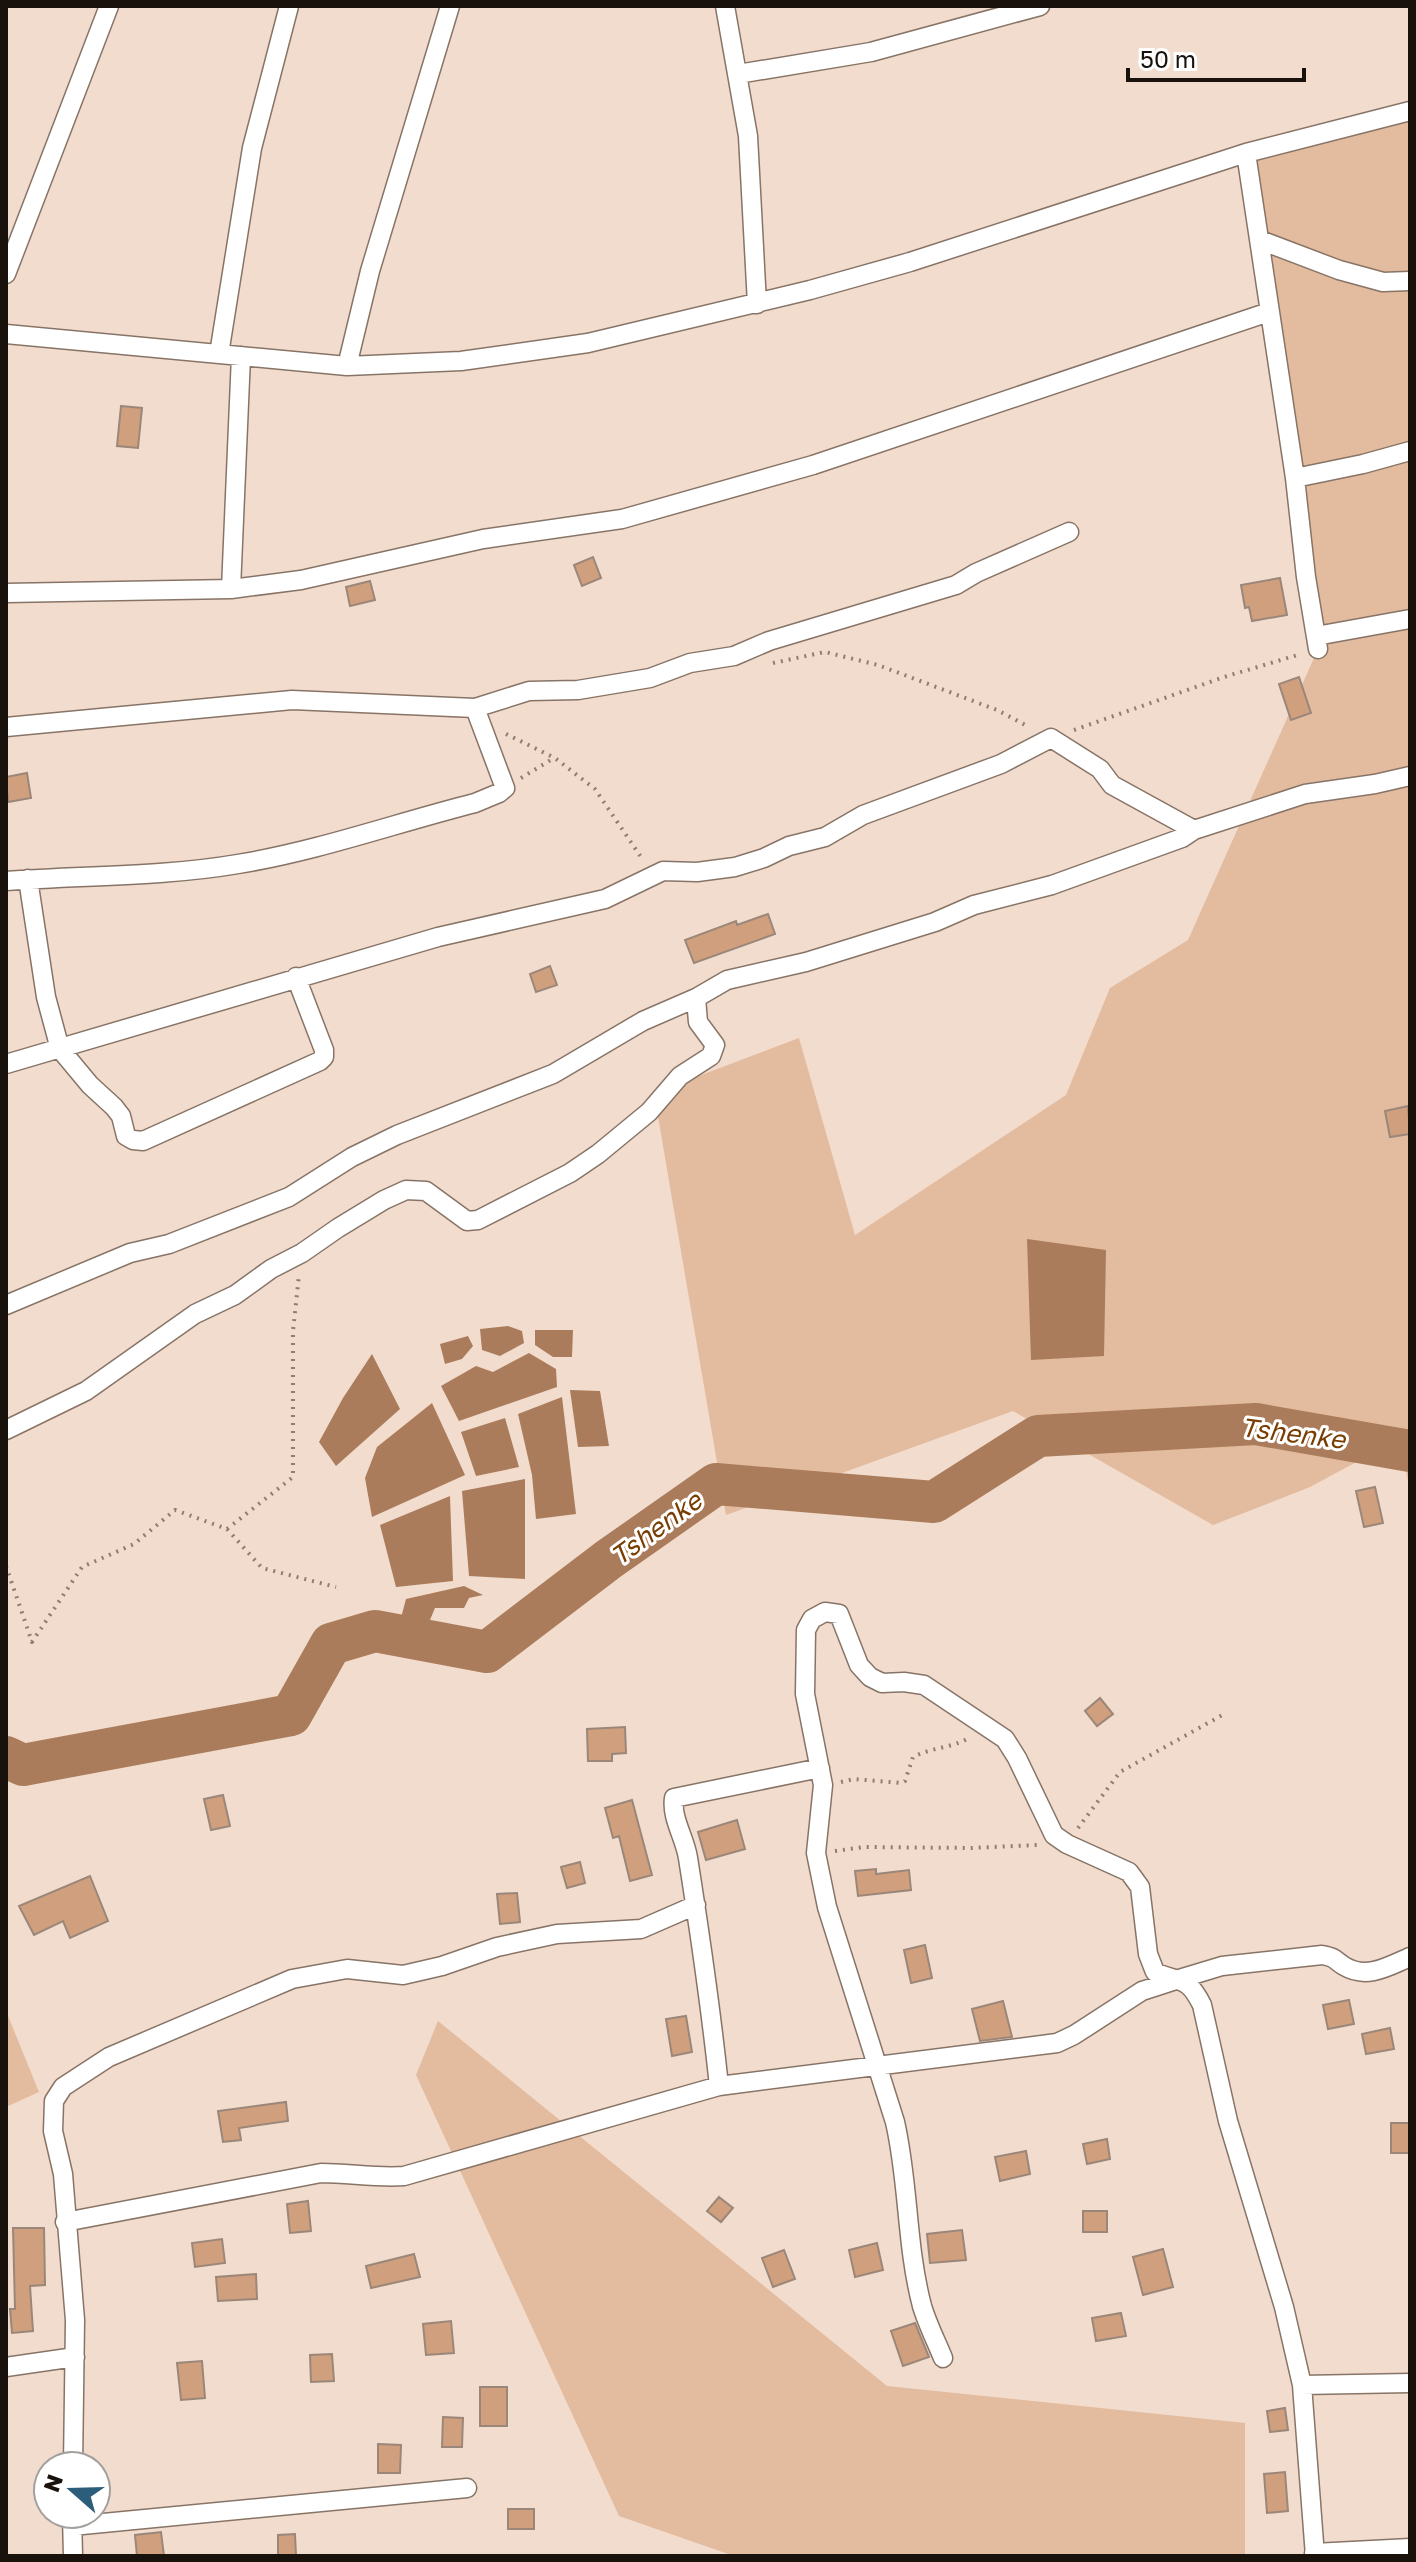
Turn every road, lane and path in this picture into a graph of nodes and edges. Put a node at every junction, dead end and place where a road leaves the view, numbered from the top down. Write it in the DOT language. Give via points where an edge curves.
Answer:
graph roads {
  1 [pos="109,6"];
  2 [pos="289,6"];
  3 [pos="450,6"];
  4 [pos="725,6"];
  5 [pos="1040,6"];
  6 [pos="738,74"];
  7 [pos="1410,111"];
  8 [pos="1246,153"];
  9 [pos="1260,240"];
  10 [pos="6,274"];
  11 [pos="1410,281"];
  12 [pos="757,304"];
  13 [pos="1269,312"];
  14 [pos="6,334"];
  15 [pos="219,354"];
  16 [pos="241,356"];
  17 [pos="347,366"];
  18 [pos="1410,451"];
  19 [pos="1295,478"];
  20 [pos="1069,532"];
  21 [pos="231,589"];
  22 [pos="6,593"];
  23 [pos="1410,619"];
  24 [pos="1317,643"];
  25 [pos="761,662"];
  26 [pos="475,708"];
  27 [pos="6,727"];
  28 [pos="1051,738"];
  29 [pos="555,758"];
  30 [pos="1410,776"];
  31 [pos="505,788"];
  32 [pos="1194,830"];
  33 [pos="652,876"];
  34 [pos="28,879"];
  35 [pos="6,881"];
  36 [pos="296,977"];
  37 [pos="696,998"];
  38 [pos="60,1049"];
  39 [pos="6,1064"];
  40 [pos="302,1253"];
  41 [pos="6,1305"];
  42 [pos="6,1430"];
  43 [pos="227,1529"];
  44 [pos="6,1566"];
  45 [pos="336,1587"];
  46 [pos="1226,1713"];
  47 [pos="985,1725"];
  48 [pos="821,1776"];
  49 [pos="1067,1844"];
  50 [pos="816,1853"];
  51 [pos="696,1905"];
  52 [pos="1410,1957"];
  53 [pos="1179,1979"];
  54 [pos="878,2067"];
  55 [pos="719,2086"];
  56 [pos="65,2222"];
  57 [pos="75,2357"];
  58 [pos="943,2358"];
  59 [pos="6,2367"];
  60 [pos="1410,2383"];
  61 [pos="1302,2385"];
  62 [pos="73,2450"];
  63 [pos="467,2488"];
  64 [pos="112,2517"];
  65 [pos="72,2530"];
  66 [pos="1410,2548"];
  67 [pos="1314,2554"];
  68 [pos="73,2556"];
  1 -- 10 [label="street"];
  2 -- 15 [label="street" via="252,148"];
  3 -- 17 [label="street" via="370,271"];
  4 -- 6 [label="street"];
  5 -- 6 [label="street" via="871,52"];
  6 -- 12 [label="street" via="748,136"];
  7 -- 8 [label="street"];
  8 -- 9 [label="street"];
  8 -- 12 [label="street" via="910,262"];
  9 -- 11 [label="street" via="1339,270 1383,282"];
  9 -- 13 [label="street"];
  12 -- 17 [label="street" via="588,343 461,361"];
  13 -- 19 [label="street"];
  13 -- 21 [label="street" via="813,465 622,519 483,539 301,580"];
  14 -- 15 [label="street"];
  15 -- 16 [label="street"];
  16 -- 17 [label="street"];
  16 -- 21 [label="street"];
  18 -- 19 [label="street"];
  19 -- 24 [label="street"];
  20 -- 26 [label="street" via="956,585 734,656 690,663 650,678 578,690 529,691"];
  21 -- 22 [label="street"];
  23 -- 24 [label="street"];
  24 -- 28 [label="path"];
  25 -- 28 [label="path" via="825,652 878,665 997,710"];
  26 -- 27 [label="street" via="292,700"];
  26 -- 29 [label="path" via="509,736"];
  26 -- 31 [label="street"];
  28 -- 32 [label="street" via="1100,769 1112,785"];
  28 -- 33 [label="street" via="1001,764 863,815 825,837 716,871 673,870"];
  29 -- 31 [label="path"];
  29 -- 33 [label="path" via="595,789"];
  30 -- 32 [label="street" via="1305,794"];
  31 -- 34 [label="street" via="475,803 237,864"];
  32 -- 37 [label="street" via="1052,885 974,905 806,962 727,980"];
  33 -- 36 [label="street" via="605,899 438,937"];
  34 -- 35 [label="street"];
  34 -- 38 [label="street" via="46,997"];
  36 -- 38 [label="street"];
  36 -- 38 [label="street" via="324,1057 143,1141 126,1136 121,1116"];
  37 -- 40 [label="street" via="698,1022 715,1045 711,1056 680,1076 635,1125 570,1173 478,1220 467,1221 426,1191 406,1190"];
  37 -- 41 [label="street" via="643,1021 553,1074 386,1140 289,1197 169,1244 130,1253"];
  38 -- 39 [label="street"];
  40 -- 42 [label="street" via="195,1314 86,1391"];
  40 -- 43 [label="path" via="293,1331 293,1477"];
  43 -- 44 [label="path" via="175,1510 134,1544 82,1567 32,1642"];
  43 -- 45 [label="path" via="262,1568"];
  46 -- 49 [label="path" via="1120,1772"];
  47 -- 48 [label="path" via="958,1744 913,1757 901,1783"];
  47 -- 48 [label="street" via="924,1685 882,1683 870,1677 859,1665 839,1614 825,1612 806,1630 805,1694"];
  47 -- 49 [label="street" via="1005,1739 1054,1835"];
  48 -- 50 [label="street"];
  48 -- 51 [label="street" via="674,1798"];
  49 -- 50 [label="path" via="864,1847"];
  49 -- 53 [label="street" via="1129,1872 1140,1887 1155,1972"];
  50 -- 54 [label="street" via="827,1907"];
  51 -- 55 [label="street"];
  51 -- 56 [label="street" via="641,1929 557,1934 403,1975 347,1969 292,1979 109,2057 63,2087 54,2101"];
  52 -- 53 [label="street" via="1374,1972 1355,1970 1322,1955 1222,1966"];
  53 -- 54 [label="street" via="1142,1991 1057,2043"];
  53 -- 61 [label="street" via="1194,1988 1202,2005 1228,2121"];
  54 -- 55 [label="street"];
  54 -- 58 [label="street" via="901,2150 907,2223 923,2309"];
  55 -- 56 [label="street" via="404,2176 321,2173"];
  56 -- 57 [label="street"];
  57 -- 59 [label="street"];
  57 -- 62 [label="street"];
  60 -- 61 [label="street"];
  61 -- 67 [label="street"];
  63 -- 64 [label="street"];
  65 -- 68 [label="street"];
  66 -- 67 [label="street"];
}
